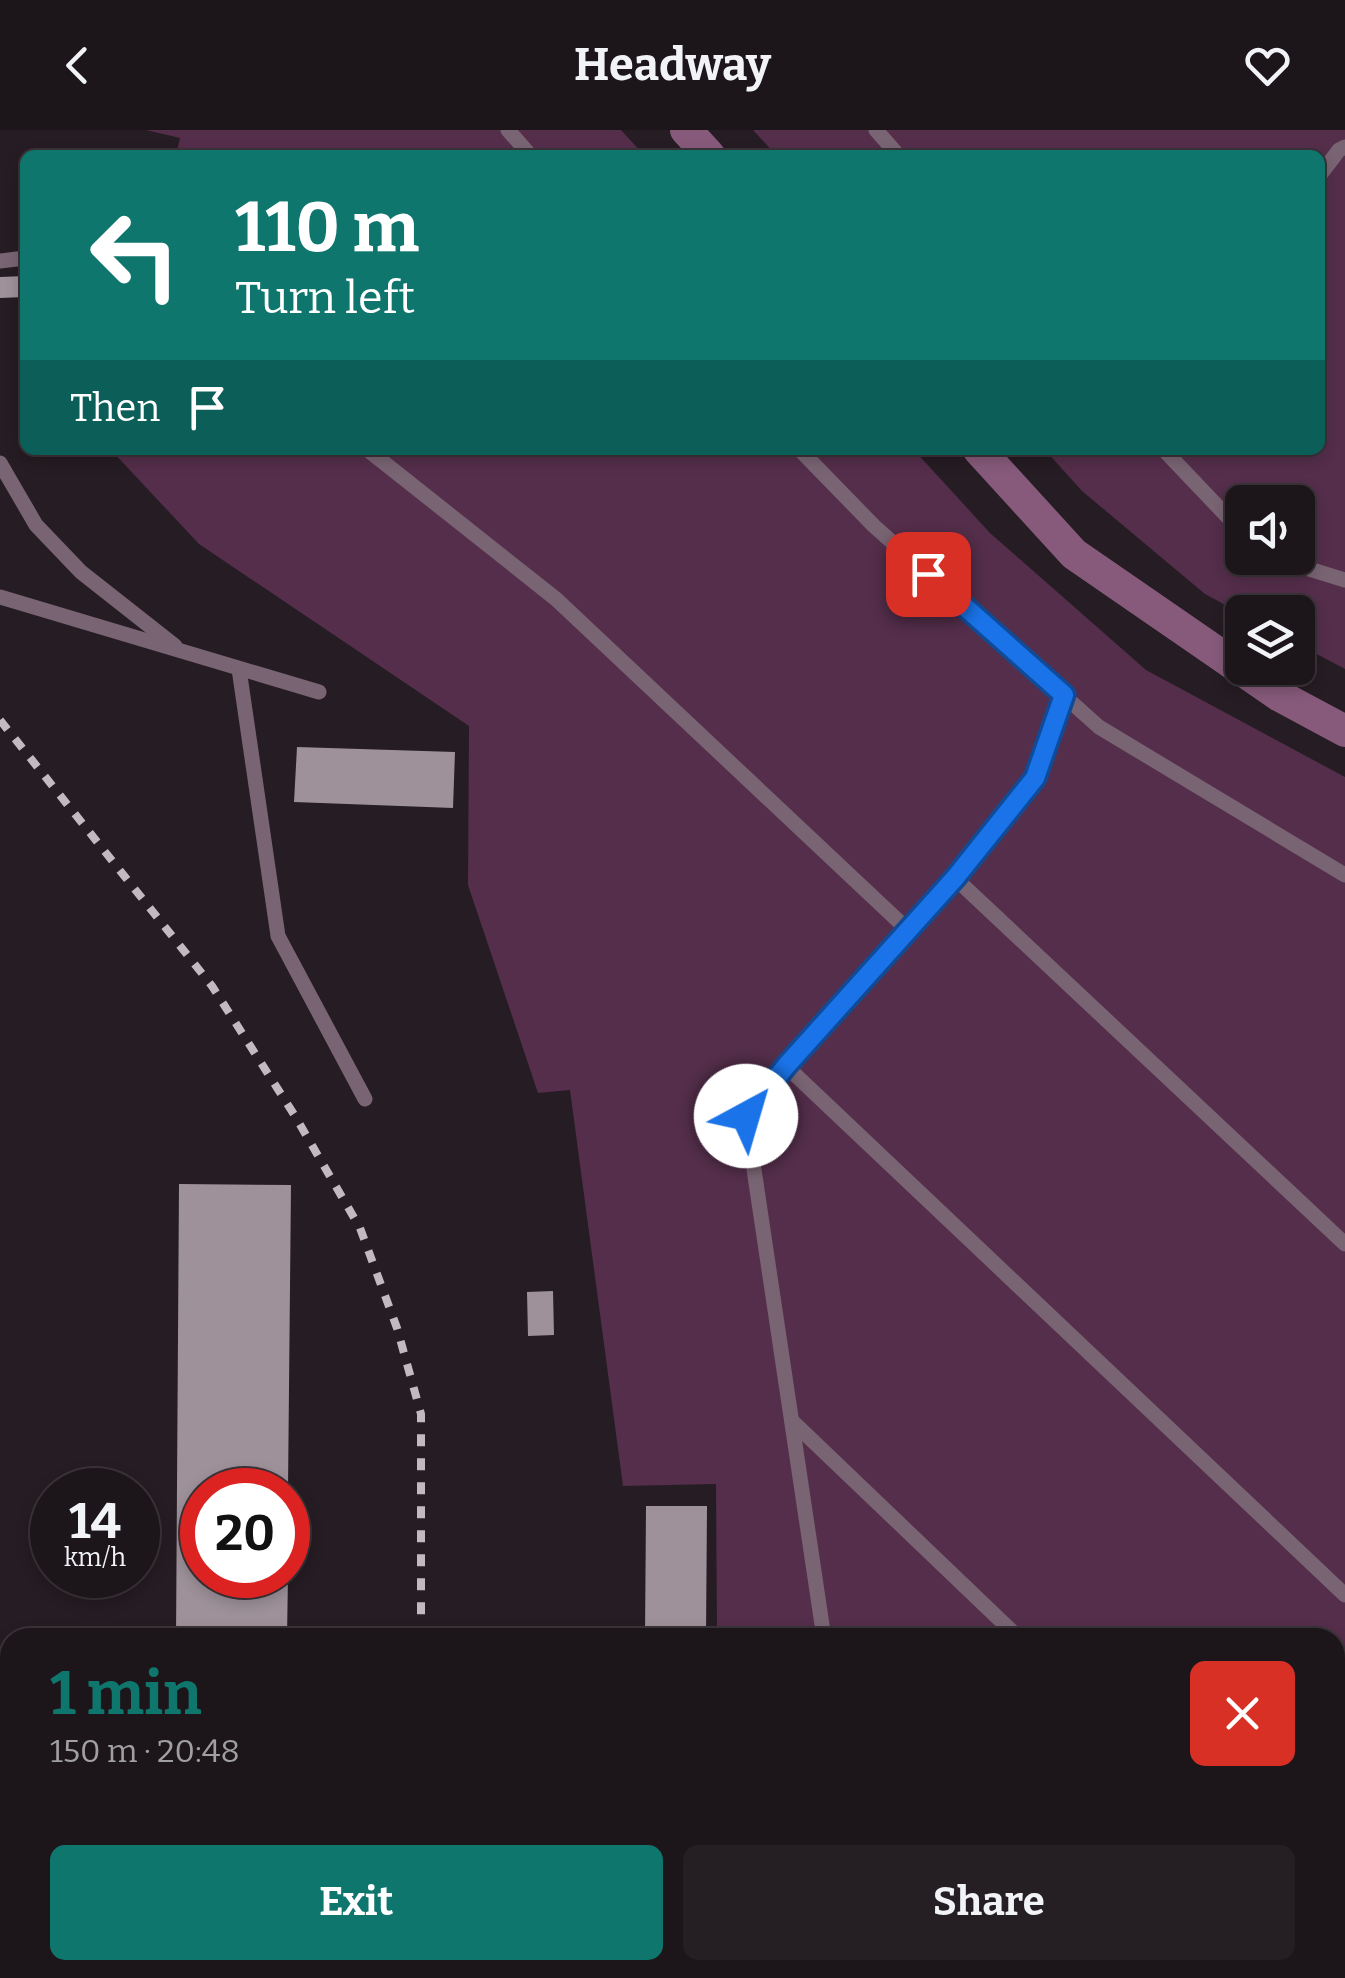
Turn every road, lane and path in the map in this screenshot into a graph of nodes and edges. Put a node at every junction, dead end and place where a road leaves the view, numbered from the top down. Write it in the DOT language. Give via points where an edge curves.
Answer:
graph roads {
  1 [pos="508,130"];
  2 [pos="876,130"];
  3 [pos="1345,147"];
  4 [pos="526,150"];
  5 [pos="894,150"];
  6 [pos="1325,168"];
  7 [pos="374,455"];
  8 [pos="805,455"];
  9 [pos="1169,455"];
  10 [pos="0,463"];
  11 [pos="1225,514"];
  12 [pos="1345,568"];
  13 [pos="1337,578"];
  14 [pos="0,597"];
  15 [pos="181,651"];
  16 [pos="239,668"];
  17 [pos="319,692"];
  18 [pos="1064,695"];
  19 [pos="1345,875"];
  20 [pos="955,878"];
  21 [pos="909,931"];
  22 [pos="786,1066"];
  23 [pos="364,1099"];
  24 [pos="1345,1244"];
  25 [pos="792,1421"];
  26 [pos="1345,1595"];
  27 [pos="823,1628"];
  28 [pos="1009,1628"];
  1 -- 4 [label="lane"];
  2 -- 5 [label="lane"];
  3 -- 6 [label="lane"];
  7 -- 21 [label="lane" via="556,598"];
  8 -- 18 [label="lane" via="874,526"];
  9 -- 11 [label="lane"];
  10 -- 15 [label="lane" via="36,525 82,572"];
  12 -- 13 [label="lane"];
  14 -- 15 [label="lane"];
  15 -- 16 [label="lane"];
  16 -- 17 [label="lane"];
  16 -- 23 [label="lane" via="278,936"];
  18 -- 19 [label="lane" via="1100,727"];
  18 -- 20 [label="lane" via="1035,778"];
  20 -- 21 [label="lane"];
  20 -- 24 [label="lane"];
  21 -- 22 [label="lane"];
  22 -- 25 [label="lane" via="746,1116"];
  22 -- 26 [label="lane"];
  25 -- 27 [label="lane"];
  25 -- 28 [label="lane"];
}
